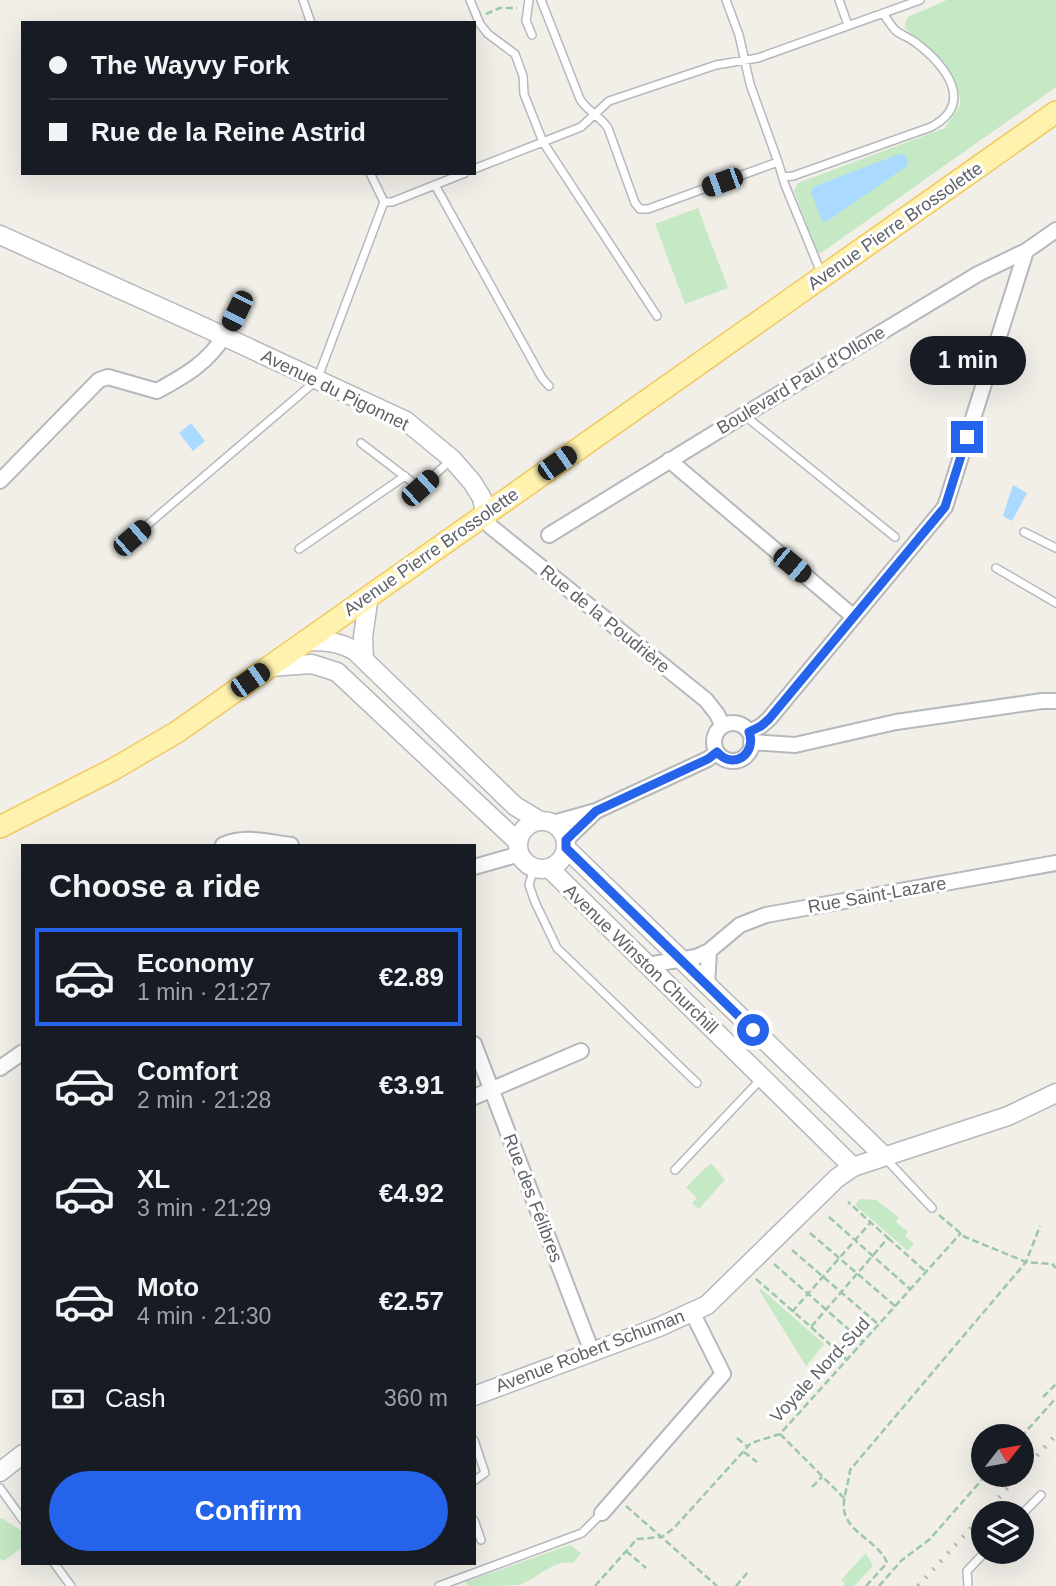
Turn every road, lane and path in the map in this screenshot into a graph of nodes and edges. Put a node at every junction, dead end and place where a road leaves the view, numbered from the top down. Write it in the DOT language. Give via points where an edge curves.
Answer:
graph roads {
  1 [pos="303,0"];
  2 [pos="470,0"];
  3 [pos="541,0"];
  4 [pos="726,0"];
  5 [pos="839,0"];
  6 [pos="920,0"];
  7 [pos="528,4"];
  8 [pos="492,11"];
  9 [pos="883,13"];
  10 [pos="311,21"];
  11 [pos="848,25"];
  12 [pos="532,36"];
  13 [pos="745,61"];
  14 [pos="1056,112"];
  15 [pos="594,114"];
  16 [pos="543,142"];
  17 [pos="778,162"];
  18 [pos="476,168"];
  19 [pos="371,175"];
  20 [pos="460,175"];
  21 [pos="783,177"];
  22 [pos="435,185"];
  23 [pos="384,202"];
  24 [pos="1056,230"];
  25 [pos="0,235"];
  26 [pos="1026,251"];
  27 [pos="822,276"];
  28 [pos="237,311"];
  29 [pos="657,316"];
  30 [pos="225,336"];
  31 [pos="317,380"];
  32 [pos="549,386"];
  33 [pos="744,415"];
  34 [pos="361,443"];
  35 [pos="452,459"];
  36 [pos="669,460"];
  37 [pos="405,476"];
  38 [pos="0,481"];
  39 [pos="485,513"];
  40 [pos="1024,532"];
  41 [pos="549,536"];
  42 [pos="895,537"];
  43 [pos="132,538"];
  44 [pos="1056,548"];
  45 [pos="299,549"];
  46 [pos="996,568"];
  47 [pos="369,595"];
  48 [pos="1056,603"];
  49 [pos="342,615"];
  50 [pos="854,617"];
  51 [pos="305,641"];
  52 [pos="331,642"];
  53 [pos="364,660"];
  54 [pos="268,667"];
  55 [pos="337,672"];
  56 [pos="1056,701"];
  57 [pos="723,726"];
  58 [pos="750,737"];
  59 [pos="717,752"];
  60 [pos="596,811"];
  61 [pos="546,822"];
  62 [pos="0,827"];
  63 [pos="225,844"];
  64 [pos="283,844"];
  65 [pos="566,844"];
  66 [pos="519,848"];
  67 [pos="1056,863"];
  68 [pos="476,866"];
  69 [pos="541,868"];
  70 [pos="709,951"];
  71 [pos="681,961"];
  72 [pos="647,965"];
  73 [pos="708,986"];
  74 [pos="476,1049"];
  75 [pos="581,1051"];
  76 [pos="21,1053"];
  77 [pos="0,1068"];
  78 [pos="762,1077"];
  79 [pos="697,1083"];
  80 [pos="492,1090"];
  81 [pos="1056,1093"];
  82 [pos="476,1096"];
  83 [pos="883,1155"];
  84 [pos="853,1167"];
  85 [pos="675,1170"];
  86 [pos="848,1202"];
  87 [pos="932,1208"];
  88 [pos="829,1217"];
  89 [pos="871,1223"];
  90 [pos="1040,1226"];
  91 [pos="810,1233"];
  92 [pos="961,1233"];
  93 [pos="888,1238"];
  94 [pos="855,1241"];
  95 [pos="792,1250"];
  96 [pos="872,1256"];
  97 [pos="840,1258"];
  98 [pos="1026,1262"];
  99 [pos="774,1264"];
  100 [pos="1056,1268"];
  101 [pos="926,1272"];
  102 [pos="857,1273"];
  103 [pos="824,1276"];
  104 [pos="755,1278"];
  105 [pos="910,1289"];
  106 [pos="842,1291"];
  107 [pos="808,1293"];
  108 [pos="895,1306"];
  109 [pos="826,1309"];
  110 [pos="692,1311"];
  111 [pos="792,1312"];
  112 [pos="878,1324"];
  113 [pos="811,1327"];
  114 [pos="863,1342"];
  115 [pos="592,1352"];
  116 [pos="846,1359"];
  117 [pos="1056,1384"];
  118 [pos="476,1395"];
  119 [pos="1043,1397"];
  120 [pos="1056,1398"];
  121 [pos="1033,1424"];
  122 [pos="780,1434"];
  123 [pos="737,1438"];
  124 [pos="476,1446"];
  125 [pos="748,1447"];
  126 [pos="744,1452"];
  127 [pos="21,1456"];
  128 [pos="757,1462"];
  129 [pos="0,1472"];
  130 [pos="822,1476"];
  131 [pos="476,1480"];
  132 [pos="812,1487"];
  133 [pos="0,1488"];
  134 [pos="975,1488"];
  135 [pos="1041,1495"];
  136 [pos="845,1499"];
  137 [pos="622,1502"];
  138 [pos="1034,1502"];
  139 [pos="602,1513"];
  140 [pos="21,1517"];
  141 [pos="476,1526"];
  142 [pos="662,1537"];
  143 [pos="481,1540"];
  144 [pos="626,1551"];
  145 [pos="974,1564"];
  146 [pos="55,1565"];
  147 [pos="646,1568"];
  148 [pos="748,1572"];
  149 [pos="71,1586"];
  150 [pos="439,1586"];
  151 [pos="595,1586"];
  152 [pos="717,1586"];
  153 [pos="736,1586"];
  154 [pos="866,1586"];
  155 [pos="879,1586"];
  156 [pos="968,1586"];
  1 -- 10 [label="lane"];
  2 -- 16 [label="lane" via="488,34 515,54 524,94"];
  3 -- 15 [label="lane" via="580,99"];
  4 -- 13 [label="lane"];
  5 -- 11 [label="lane"];
  6 -- 9 [label="lane"];
  7 -- 8 [label="path"];
  7 -- 12 [label="lane" via="526,21"];
  9 -- 11 [label="lane"];
  9 -- 21 [label="lane" via="896,31 943,67 954,91 949,113 931,127"];
  11 -- 13 [label="lane"];
  13 -- 15 [label="lane" via="716,65 609,101"];
  13 -- 17 [label="lane"];
  14 -- 27 [label="main road, Avenue Pierre Brossolette"];
  15 -- 16 [label="lane" via="581,127"];
  15 -- 17 [label="lane" via="608,128 640,209"];
  16 -- 18 [label="lane"];
  16 -- 29 [label="lane"];
  17 -- 21 [label="lane"];
  19 -- 23 [label="lane"];
  20 -- 22 [label="lane"];
  21 -- 27 [label="lane"];
  22 -- 23 [label="lane"];
  22 -- 32 [label="lane"];
  23 -- 31 [label="lane"];
  24 -- 26 [label="street, Boulevard Paul d'Ollone"];
  25 -- 30 [label="street, Avenue du Pigonnet"];
  26 -- 33 [label="street, Boulevard Paul d'Ollone" via="978,274"];
  26 -- 50 [label="street" via="945,507"];
  27 -- 39 [label="main road, Avenue Pierre Brossolette"];
  28 -- 30 [label="lane"];
  30 -- 31 [label="street, Avenue du Pigonnet"];
  30 -- 38 [label="street" via="214,353 193,370 157,391 108,377 99,380"];
  31 -- 35 [label="street, Avenue du Pigonnet" via="406,421"];
  31 -- 43 [label="lane"];
  33 -- 36 [label="street, Boulevard Paul d'Ollone"];
  33 -- 42 [label="lane"];
  34 -- 37 [label="lane"];
  35 -- 37 [label="lane" via="420,488"];
  35 -- 39 [label="street, Avenue du Pigonnet" via="482,498"];
  36 -- 41 [label="street, Boulevard Paul d'Ollone"];
  36 -- 50 [label="street"];
  37 -- 45 [label="lane"];
  39 -- 47 [label="main road, Avenue Pierre Brossolette"];
  39 -- 57 [label="street, Rue de la Poudrière" via="490,526 706,700"];
  40 -- 44 [label="lane"];
  46 -- 48 [label="lane"];
  47 -- 49 [label="main road, Avenue Pierre Brossolette"];
  47 -- 53 [label="street"];
  49 -- 51 [label="main road, Avenue Pierre Brossolette"];
  49 -- 52 [label="street"];
  50 -- 58 [label="street"];
  51 -- 52 [label="street"];
  51 -- 54 [label="main road, Avenue Pierre Brossolette"];
  52 -- 53 [label="street" via="347,646"];
  52 -- 55 [label="street"];
  53 -- 61 [label="street" via="515,806"];
  54 -- 55 [label="street" via="312,664"];
  54 -- 62 [label="main road, Avenue Pierre Brossolette" via="134,758"];
  55 -- 66 [label="street"];
  56 -- 58 [label="street" via="896,722 795,745"];
  57 -- 58 [label="street" via="740,724"];
  57 -- 59 [label="street" via="715,735"];
  58 -- 59 [label="street" via="748,752 738,760 727,760"];
  59 -- 60 [label="street"];
  60 -- 61 [label="street"];
  60 -- 65 [label="street"];
  61 -- 65 [label="street" via="561,830"];
  61 -- 66 [label="street" via="526,827"];
  63 -- 64 [label="street" via="250,839"];
  65 -- 69 [label="street" via="563,858"];
  65 -- 71 [label="street, Avenue Winston Churchill"];
  66 -- 68 [label="street"];
  66 -- 69 [label="street" via="523,860"];
  67 -- 70 [label="street, Rue Saint-Lazare" via="766,915 740,925"];
  69 -- 72 [label="street, Avenue Winston Churchill"];
  69 -- 79 [label="lane" via="529,885 557,948"];
  70 -- 71 [label="street, Rue Saint-Lazare"];
  70 -- 73 [label="street"];
  71 -- 72 [label="street, Rue Saint-Lazare"];
  71 -- 73 [label="street, Avenue Winston Churchill"];
  72 -- 78 [label="street, Avenue Winston Churchill"];
  73 -- 83 [label="street, Avenue Winston Churchill"];
  74 -- 80 [label="street, Rue des Félibres"];
  75 -- 80 [label="street"];
  76 -- 77 [label="street"];
  78 -- 84 [label="street, Avenue Winston Churchill"];
  78 -- 85 [label="lane"];
  80 -- 82 [label="street"];
  80 -- 115 [label="street, Rue des Félibres"];
  81 -- 83 [label="street, Avenue Robert Schuman" via="1008,1116"];
  83 -- 84 [label="street, Avenue Robert Schuman"];
  83 -- 87 [label="lane"];
  84 -- 110 [label="street, Avenue Robert Schuman" via="707,1305"];
  86 -- 89 [label="path"];
  87 -- 92 [label="path"];
  88 -- 94 [label="path"];
  89 -- 93 [label="path"];
  89 -- 94 [label="path"];
  90 -- 98 [label="path"];
  91 -- 97 [label="path"];
  92 -- 98 [label="path"];
  92 -- 101 [label="path, Voyale Nord-Sud"];
  93 -- 96 [label="path"];
  93 -- 101 [label="path"];
  94 -- 96 [label="path"];
  94 -- 97 [label="path"];
  95 -- 103 [label="path"];
  96 -- 102 [label="path"];
  96 -- 105 [label="path"];
  97 -- 102 [label="path"];
  97 -- 103 [label="path"];
  98 -- 100 [label="path"];
  98 -- 136 [label="path" via="850,1470"];
  99 -- 107 [label="path"];
  101 -- 105 [label="path, Voyale Nord-Sud"];
  102 -- 106 [label="path"];
  102 -- 108 [label="path"];
  103 -- 106 [label="path"];
  103 -- 107 [label="path"];
  104 -- 111 [label="path"];
  105 -- 108 [label="path, Voyale Nord-Sud"];
  106 -- 109 [label="path"];
  106 -- 112 [label="path"];
  107 -- 109 [label="path"];
  107 -- 111 [label="path"];
  108 -- 112 [label="path, Voyale Nord-Sud"];
  109 -- 113 [label="path"];
  109 -- 114 [label="path"];
  110 -- 115 [label="street, Avenue Robert Schuman"];
  110 -- 139 [label="street" via="723,1374"];
  111 -- 113 [label="path"];
  112 -- 114 [label="path, Voyale Nord-Sud"];
  113 -- 116 [label="path"];
  114 -- 116 [label="path, Voyale Nord-Sud"];
  115 -- 118 [label="street, Avenue Robert Schuman"];
  116 -- 122 [label="path, Voyale Nord-Sud"];
  117 -- 119 [label="path"];
  120 -- 121 [label="path"];
  122 -- 125 [label="path, Voyale Nord-Sud"];
  122 -- 130 [label="path"];
  123 -- 125 [label="path"];
  124 -- 131 [label="lane" via="485,1473"];
  125 -- 126 [label="path, Voyale Nord-Sud"];
  126 -- 128 [label="path"];
  126 -- 142 [label="path, Voyale Nord-Sud"];
  127 -- 129 [label="street"];
  130 -- 132 [label="path"];
  130 -- 136 [label="path"];
  133 -- 140 [label="lane"];
  134 -- 155 [label="path" via="930,1539 902,1560"];
  135 -- 138 [label="lane"];
  136 -- 154 [label="path" via="847,1520 884,1554 887,1563"];
  137 -- 142 [label="path"];
  139 -- 150 [label="lane" via="582,1534"];
  141 -- 143 [label="lane"];
  142 -- 144 [label="path, Voyale Nord-Sud" via="637,1539"];
  142 -- 152 [label="path"];
  144 -- 147 [label="path"];
  144 -- 151 [label="path, Voyale Nord-Sud"];
  145 -- 156 [label="lane" via="967,1571"];
  146 -- 149 [label="lane"];
  148 -- 153 [label="path"];
}
